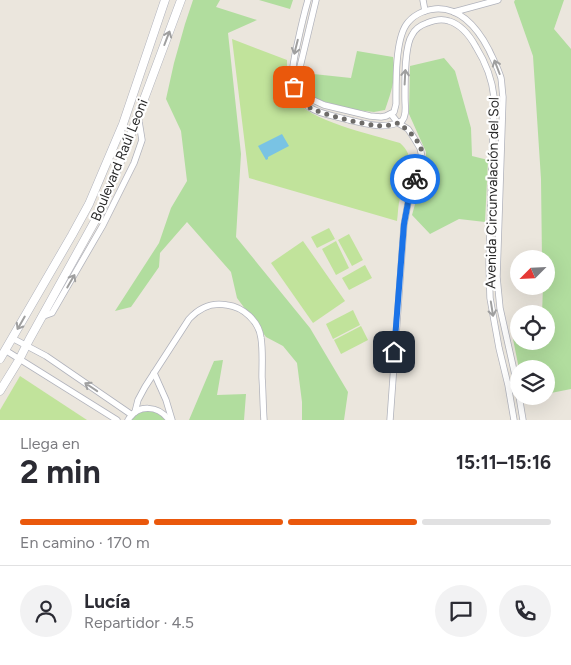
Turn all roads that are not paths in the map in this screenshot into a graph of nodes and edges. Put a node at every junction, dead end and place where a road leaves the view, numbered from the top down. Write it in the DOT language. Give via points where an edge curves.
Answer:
graph roads {
  1 [pos="165,0"];
  2 [pos="180,0"];
  3 [pos="308,0"];
  4 [pos="316,0"];
  5 [pos="422,0"];
  6 [pos="498,0"];
  7 [pos="426,11"];
  8 [pos="454,12"];
  9 [pos="391,114"];
  10 [pos="138,115"];
  11 [pos="398,123"];
  12 [pos="42,317"];
  13 [pos="12,338"];
  14 [pos="26,346"];
  15 [pos="5,350"];
  16 [pos="0,359"];
  17 [pos="19,360"];
  18 [pos="512,360"];
  19 [pos="154,373"];
  20 [pos="0,391"];
  21 [pos="521,405"];
  22 [pos="132,416"];
  23 [pos="117,420"];
  24 [pos="170,420"];
  25 [pos="264,420"];
  26 [pos="390,420"];
  27 [pos="514,420"];
  28 [pos="523,420"];
  1 -- 13 [label="main road, Boulevard Raúl Leoni, one-way" via="123,124 89,204"];
  10 -- 2 [label="main road, Boulevard Raúl Leoni, one-way"];
  3 -- 11 [label="street, one-way" via="292,66 296,95 306,106 322,113 374,125"];
  4 -- 9 [label="street" via="300,67 304,91 311,99 324,105 376,117"];
  5 -- 7 [label="street"];
  6 -- 8 [label="street"];
  7 -- 8 [label="street"];
  7 -- 9 [label="street" via="410,20 402,33 395,108"];
  18 -- 8 [label="street, Avenida Circunvalación del Sol, one-way" via="498,298 497,276 501,78 476,28"];
  9 -- 11 [label="street"];
  10 -- 12 [label="main road, Boulevard Raúl Leoni" via="101,210"];
  12 -- 10 [label="street, one-way" via="52,314 134,163 142,140"];
  11 -- 26 [label="street" via="408,129 422,157 410,192 404,224"];
  11 -- 27 [label="street, Avenida Circunvalación del Sol, one-way" via="406,114 407,48 412,34 435,20 458,25 469,35 479,52 493,88 490,298"];
  12 -- 14 [label="main road, Boulevard Raúl Leoni"];
  13 -- 14 [label="street"];
  13 -- 15 [label="main road, Boulevard Raúl Leoni"];
  14 -- 17 [label="main road, Boulevard Raúl Leoni"];
  22 -- 14 [label="street, one-way" via="46,356"];
  15 -- 16 [label="main road, Boulevard Raúl Leoni"];
  15 -- 17 [label="street"];
  17 -- 20 [label="main road, Boulevard Raúl Leoni"];
  17 -- 23 [label="street"];
  19 -- 22 [label="street"];
  19 -- 24 [label="street" via="166,400"];
  19 -- 25 [label="street" via="196,312 209,305 236,306 248,314 261,336"];
  21 -- 28 [label="street, Avenida Circunvalación del Sol"];
  22 -- 24 [label="street" via="143,408 152,408"];
}
